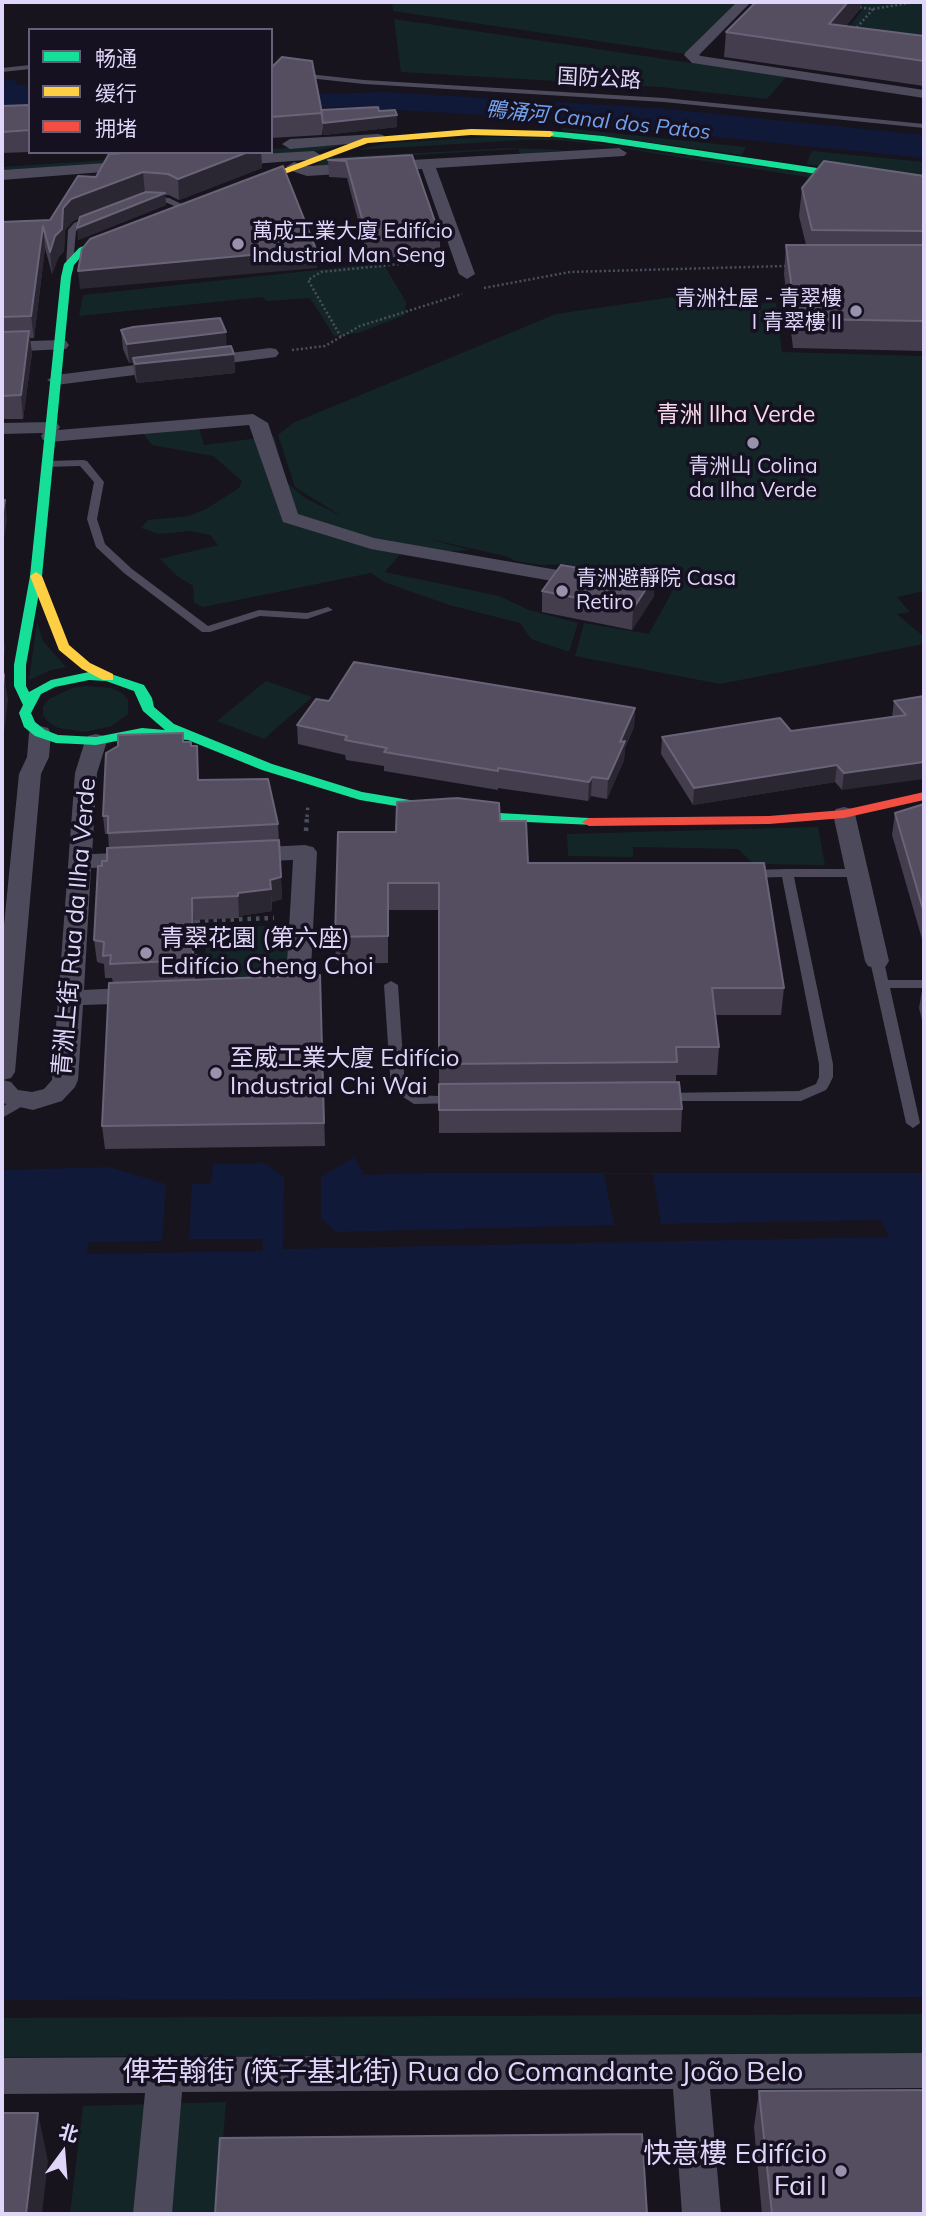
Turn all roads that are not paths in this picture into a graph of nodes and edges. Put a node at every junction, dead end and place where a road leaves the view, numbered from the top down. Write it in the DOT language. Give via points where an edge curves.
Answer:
graph roads {
  1 [pos="744,2"];
  2 [pos="28,67"];
  3 [pos="2,70"];
  4 [pos="273,72"];
  5 [pos="924,94"];
  6 [pos="924,125"];
  7 [pos="378,138"];
  8 [pos="273,146"];
  9 [pos="619,153"];
  10 [pos="322,156"];
  11 [pos="207,162"];
  12 [pos="427,163"];
  13 [pos="2,164"];
  14 [pos="294,167"];
  15 [pos="2,175"];
  16 [pos="924,187"];
  17 [pos="222,194"];
  18 [pos="924,199"];
  19 [pos="140,200"];
  20 [pos="192,206"];
  21 [pos="102,215"];
  22 [pos="163,217"];
  23 [pos="140,226"];
  24 [pos="69,264"];
  25 [pos="467,274"];
  26 [pos="60,345"];
  27 [pos="2,347"];
  28 [pos="270,353"];
  29 [pos="56,380"];
  30 [pos="2,429"];
  31 [pos="51,432"];
  32 [pos="47,464"];
  33 [pos="36,576"];
  34 [pos="602,584"];
  35 [pos="328,610"];
  36 [pos="108,677"];
  37 [pos="28,703"];
  38 [pos="148,708"];
  39 [pos="40,733"];
  40 [pos="187,736"];
  41 [pos="105,738"];
  42 [pos="924,796"];
  43 [pos="844,814"];
  44 [pos="224,856"];
  45 [pos="158,858"];
  46 [pos="80,861"];
  47 [pos="787,873"];
  48 [pos="857,873"];
  49 [pos="734,874"];
  50 [pos="879,973"];
  51 [pos="924,984"];
  52 [pos="391,985"];
  53 [pos="298,988"];
  54 [pos="247,990"];
  55 [pos="196,992"];
  56 [pos="71,998"];
  57 [pos="4,1026"];
  58 [pos="2,1072"];
  59 [pos="2,1088"];
  60 [pos="648,1098"];
  61 [pos="468,1100"];
  62 [pos="28,1101"];
  63 [pos="2,1113"];
  64 [pos="913,1123"];
  65 [pos="924,2070"];
  66 [pos="691,2071"];
  67 [pos="165,2075"];
  68 [pos="2,2076"];
  69 [pos="701,2212"];
  70 [pos="153,2214"];
  1 -- 5 [label="street" via="691,55 697,60"];
  2 -- 3 [label="lane"];
  4 -- 6 [label="lane, 国防公路" via="664,100"];
  7 -- 8 [label="street"];
  7 -- 10 [label="main road"];
  7 -- 16 [label="main road" via="471,132 571,136"];
  9 -- 10 [label="main road" via="532,145"];
  9 -- 12 [label="street"];
  9 -- 18 [label="main road"];
  10 -- 11 [label="street"];
  10 -- 14 [label="main road"];
  12 -- 14 [label="street" via="307,171"];
  12 -- 25 [label="street"];
  13 -- 15 [label="street" via="151,160"];
  14 -- 17 [label="main road"];
  19 -- 20 [label="lane"];
  20 -- 22 [label="main road"];
  21 -- 24 [label="lane" via="73,227"];
  23 -- 24 [label="main road" via="82,250"];
  24 -- 26 [label="main road"];
  26 -- 27 [label="street"];
  26 -- 29 [label="main road"];
  28 -- 29 [label="street"];
  29 -- 31 [label="main road"];
  30 -- 31 [label="street"];
  31 -- 32 [label="main road"];
  31 -- 34 [label="street" via="253,419 259,423 290,518 371,543"];
  32 -- 33 [label="main road"];
  32 -- 35 [label="lane" via="83,463 99,482 92,519 100,545 206,630 259,613 307,616"];
  33 -- 36 [label="main road" via="63,647"];
  33 -- 37 [label="main road" via="20,665 20,686"];
  36 -- 37 [label="main road" via="51,684"];
  36 -- 38 [label="main road" via="139,688"];
  37 -- 39 [label="main road" via="29,724"];
  38 -- 40 [label="main road"];
  38 -- 41 [label="main road" via="131,729"];
  39 -- 41 [label="main road" via="55,739"];
  39 -- 57 [label="street" via="38,757 30,774"];
  40 -- 41 [label="main road" via="142,732"];
  40 -- 43 [label="main road" via="360,800 528,824 769,820"];
  41 -- 46 [label="street, 青洲上街 Rua da Ilha Verde" via="86,773"];
  42 -- 43 [label="main road"];
  43 -- 48 [label="street"];
  44 -- 53 [label="street" via="305,852"];
  45 -- 46 [label="street"];
  46 -- 56 [label="street, 青洲上街 Rua da Ilha Verde"];
  47 -- 48 [label="lane"];
  47 -- 49 [label="lane"];
  47 -- 60 [label="lane" via="826,1064 821,1087 801,1096"];
  48 -- 50 [label="street"];
  50 -- 51 [label="lane"];
  50 -- 64 [label="lane"];
  52 -- 61 [label="lane" via="398,1089 414,1099"];
  53 -- 54 [label="street"];
  55 -- 56 [label="street"];
  56 -- 62 [label="street, 青洲上街 Rua da Ilha Verde" via="64,1083 53,1095"];
  57 -- 58 [label="street"];
  59 -- 62 [label="street, 青洲上街 Rua da Ilha Verde" via="10,1097"];
  62 -- 63 [label="lane"];
  65 -- 66 [label="street, 俾若翰街 (筷子基北街) Rua do Comandante João Belo"];
  66 -- 67 [label="street, 俾若翰街 (筷子基北街) Rua do Comandante João Belo"];
  66 -- 69 [label="street"];
  67 -- 68 [label="street, 俾若翰街 (筷子基北街) Rua do Comandante João Belo"];
  67 -- 70 [label="street"];
}
